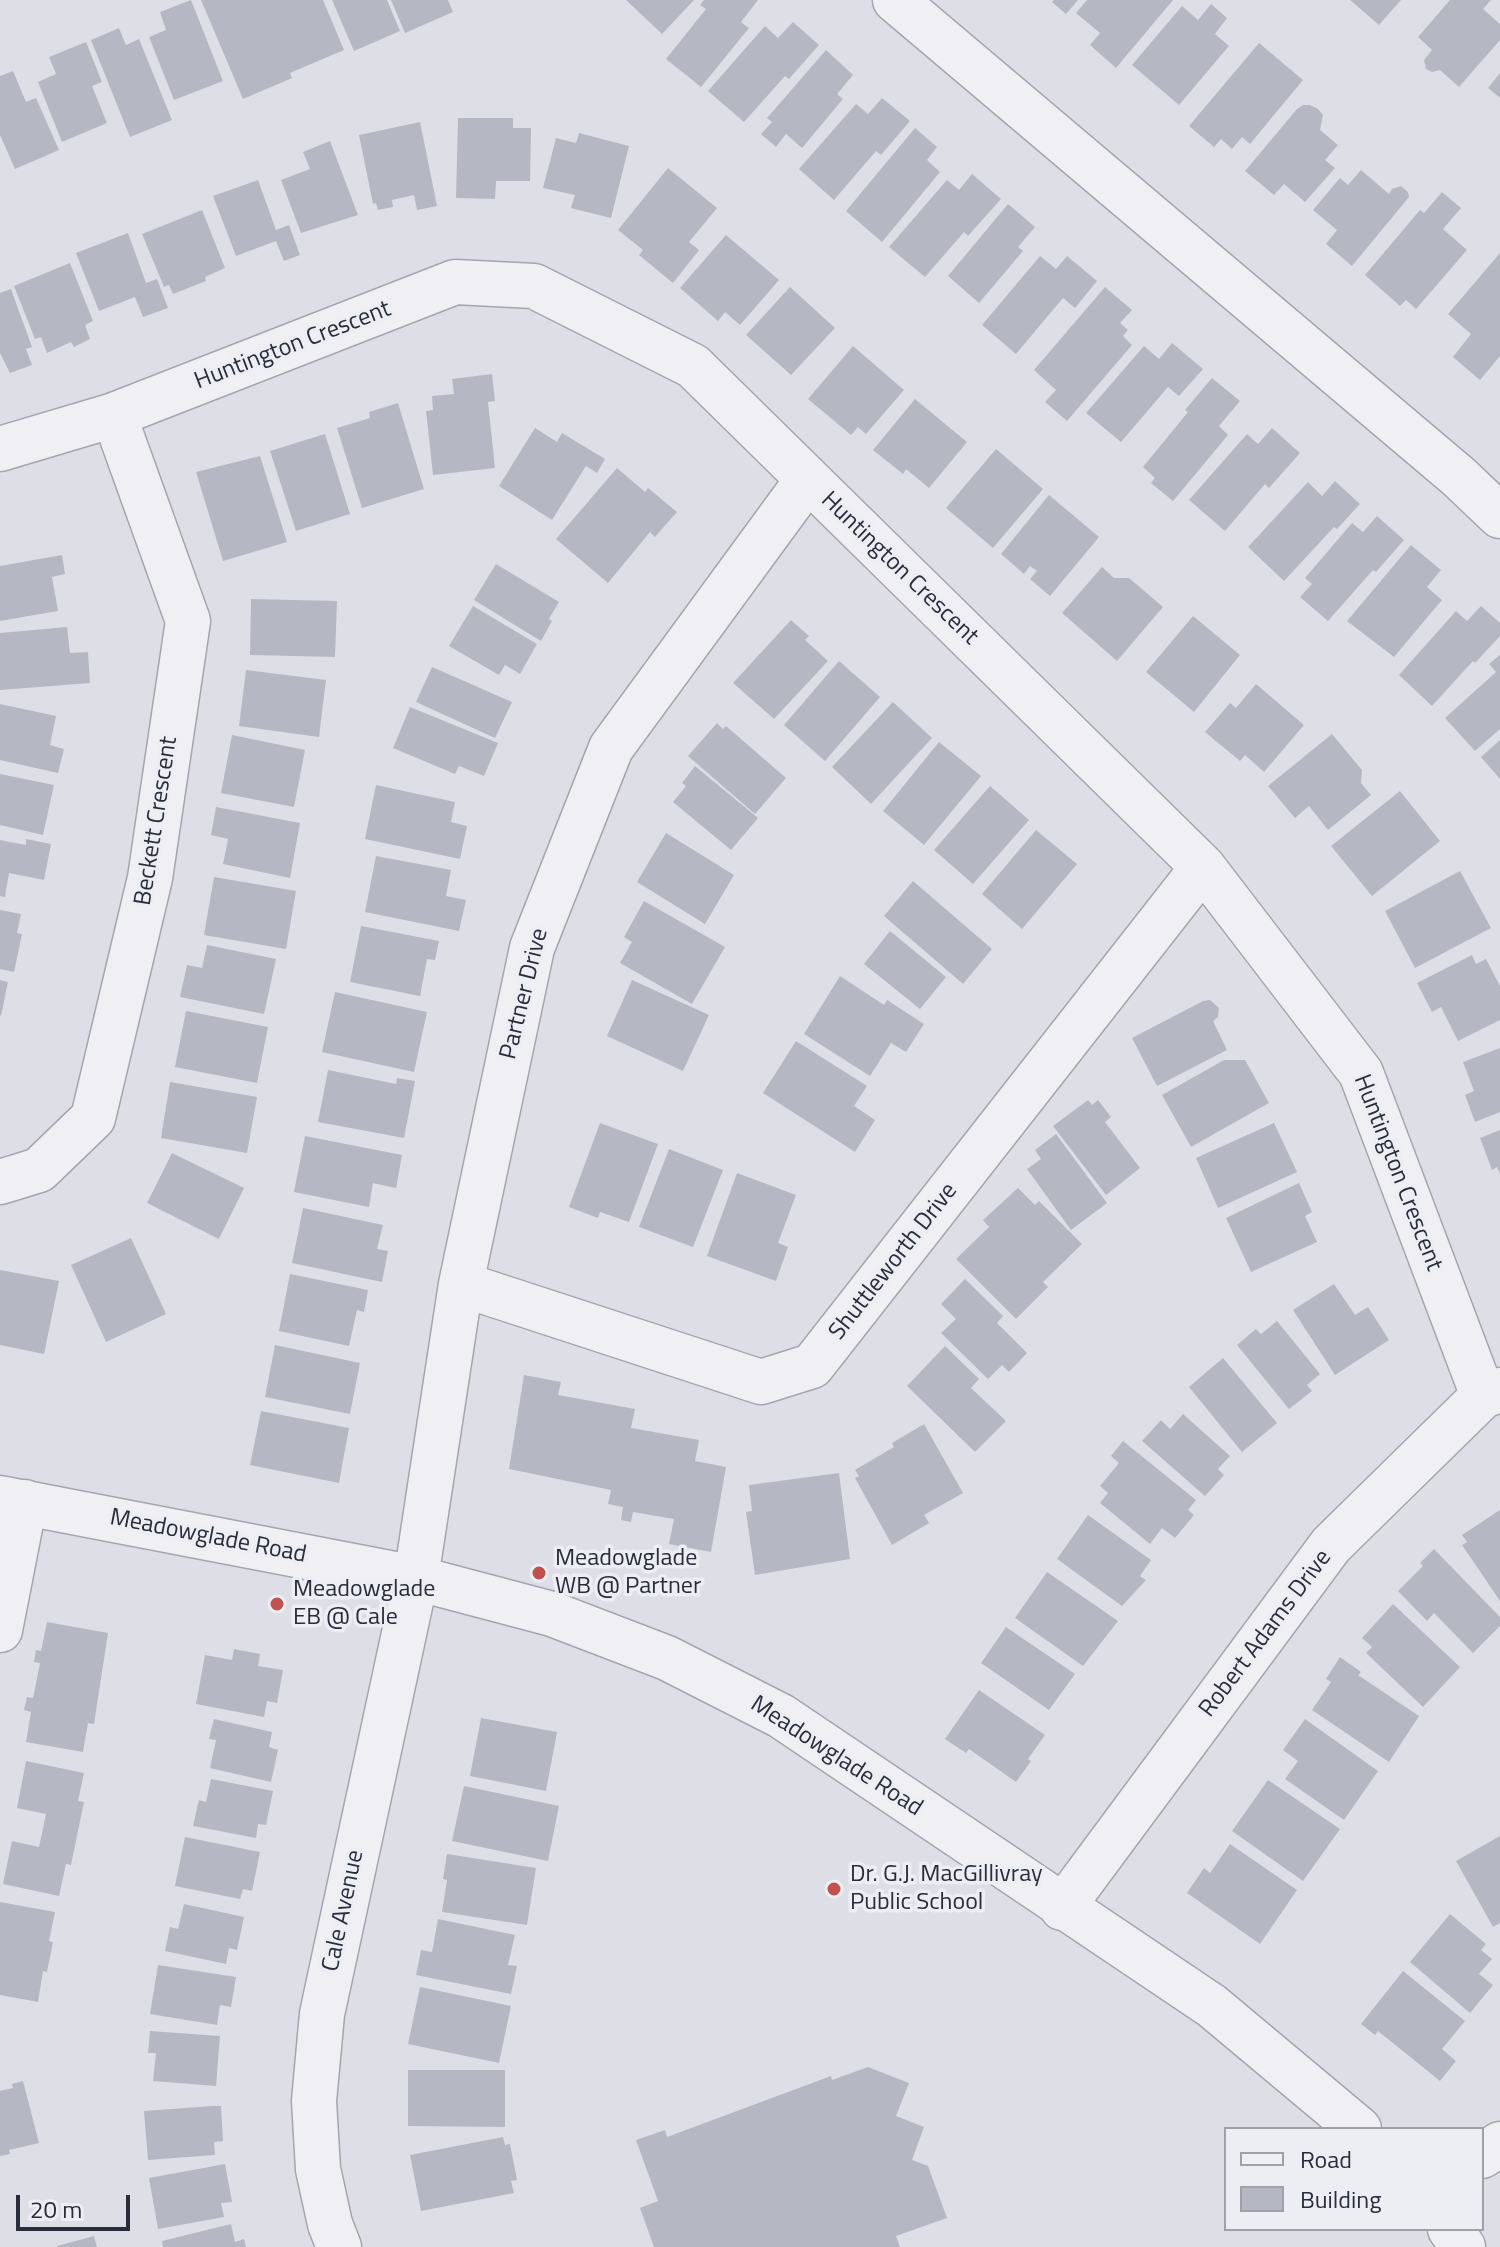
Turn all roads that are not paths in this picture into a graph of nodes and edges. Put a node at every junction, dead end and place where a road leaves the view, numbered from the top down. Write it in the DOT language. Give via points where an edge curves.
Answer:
graph roads {
  1 [pos="895,0"];
  2 [pos="114,415"];
  3 [pos="0,449"];
  4 [pos="808,479"];
  5 [pos="1500,516"];
  6 [pos="1203,867"];
  7 [pos="0,1182"];
  8 [pos="461,1284"];
  9 [pos="1492,1393"];
  10 [pos="13,1500"];
  11 [pos="416,1578"];
  12 [pos="0,1630"];
  13 [pos="1062,1908"];
  14 [pos="1357,2127"];
  15 [pos="339,2247"];
  1 -- 5 [label="street"];
  2 -- 3 [label="street, Huntington Crescent"];
  2 -- 4 [label="street, Huntington Crescent" via="455,282 534,286 693,366"];
  2 -- 7 [label="street, Beckett Crescent" via="188,621 153,863 93,1118 39,1170"];
  4 -- 6 [label="street, Huntington Crescent"];
  4 -- 8 [label="street, Partner Drive" via="611,748 532,948"];
  6 -- 8 [label="street, Shuttleworth Drive" via="812,1366 761,1382"];
  6 -- 9 [label="street, Huntington Crescent" via="1361,1073"];
  8 -- 11 [label="street, Partner Drive"];
  9 -- 13 [label="street, Robert Adams Drive" via="1331,1545"];
  10 -- 11 [label="street, Meadowglade Road"];
  10 -- 12 [label="street"];
  11 -- 13 [label="street, Meadowglade Road" via="567,1620 667,1658 781,1716"];
  11 -- 15 [label="street, Cale Avenue" via="322,2014 314,2101 318,2169"];
  13 -- 14 [label="street, Meadowglade Road" via="1212,2006"];
}
